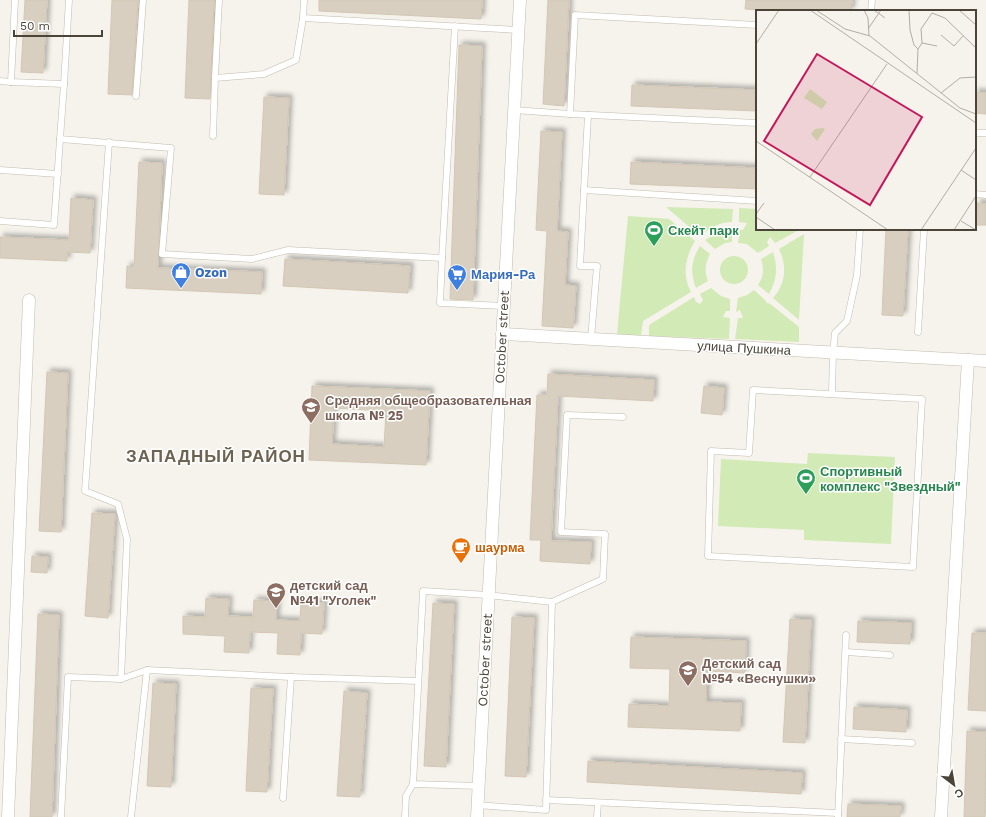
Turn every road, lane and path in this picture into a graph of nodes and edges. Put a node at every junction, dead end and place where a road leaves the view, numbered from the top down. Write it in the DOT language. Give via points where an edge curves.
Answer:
graph roads {
  1 [pos="15,0"];
  2 [pos="69,0"];
  3 [pos="143,0"];
  4 [pos="219,0"];
  5 [pos="304,0"];
  6 [pos="520,0"];
  7 [pos="872,0"];
  8 [pos="871,10"];
  9 [pos="303,18"];
  10 [pos="756,25"];
  11 [pos="455,26"];
  12 [pos="518,30"];
  13 [pos="215,78"];
  14 [pos="0,81"];
  15 [pos="11,82"];
  16 [pos="64,84"];
  17 [pos="136,96"];
  18 [pos="514,110"];
  19 [pos="570,114"];
  20 [pos="588,115"];
  21 [pos="756,123"];
  22 [pos="213,136"];
  23 [pos="60,139"];
  24 [pos="110,142"];
  25 [pos="0,170"];
  26 [pos="58,174"];
  27 [pos="584,190"];
  28 [pos="976,194"];
  29 [pos="986,195"];
  30 [pos="756,201"];
  31 [pos="0,221"];
  32 [pos="860,230"];
  33 [pos="924,230"];
  34 [pos="442,258"];
  35 [pos="29,300"];
  36 [pos="504,306"];
  37 [pos="918,332"];
  38 [pos="502,334"];
  39 [pos="591,339"];
  40 [pos="833,353"];
  41 [pos="968,360"];
  42 [pos="986,361"];
  43 [pos="832,394"];
  44 [pos="623,417"];
  45 [pos="488,595"];
  46 [pos="552,602"];
  47 [pos="846,635"];
  48 [pos="846,652"];
  49 [pos="890,654"];
  50 [pos="147,670"];
  51 [pos="291,677"];
  52 [pos="121,679"];
  53 [pos="418,681"];
  54 [pos="842,739"];
  55 [pos="912,743"];
  56 [pos="413,784"];
  57 [pos="478,786"];
  58 [pos="283,798"];
  59 [pos="546,800"];
  60 [pos="598,803"];
  61 [pos="477,805"];
  62 [pos="546,810"];
  63 [pos="838,815"];
  64 [pos="8,817"];
  65 [pos="62,817"];
  66 [pos="131,817"];
  67 [pos="405,817"];
  68 [pos="477,817"];
  69 [pos="546,817"];
  70 [pos="597,817"];
  71 [pos="941,817"];
  1 -- 15 [label="lane"];
  2 -- 16 [label="lane"];
  3 -- 17 [label="lane"];
  4 -- 13 [label="lane"];
  5 -- 9 [label="lane"];
  6 -- 12 [label="street, October street"];
  7 -- 8 [label="lane"];
  9 -- 11 [label="lane"];
  9 -- 13 [label="lane" via="296,60 264,74"];
  10 -- 19 [label="lane" via="576,15"];
  11 -- 12 [label="lane"];
  11 -- 34 [label="lane"];
  12 -- 18 [label="street, October street"];
  13 -- 22 [label="lane"];
  14 -- 15 [label="lane"];
  15 -- 16 [label="lane"];
  16 -- 23 [label="lane"];
  18 -- 19 [label="lane"];
  18 -- 36 [label="street, October street"];
  19 -- 20 [label="lane"];
  20 -- 21 [label="lane"];
  20 -- 27 [label="lane"];
  23 -- 24 [label="lane"];
  23 -- 26 [label="lane"];
  24 -- 34 [label="lane" via="171,148 162,254 252,259 288,250"];
  24 -- 52 [label="lane" via="85,491 118,504 127,539"];
  25 -- 26 [label="lane"];
  26 -- 31 [label="lane" via="54,225"];
  27 -- 30 [label="lane"];
  27 -- 39 [label="lane" via="580,266 597,266"];
  28 -- 29 [label="lane"];
  32 -- 40 [label="lane" via="857,275 847,320 835,333"];
  33 -- 37 [label="lane"];
  34 -- 36 [label="lane" via="440,303"];
  35 -- 64 [label="street"];
  36 -- 38 [label="street, October street"];
  38 -- 39 [label="street, улица Пушкина"];
  38 -- 45 [label="street, October street"];
  39 -- 40 [label="street, улица Пушкина"];
  40 -- 41 [label="street, улица Пушкина"];
  40 -- 43 [label="lane"];
  41 -- 42 [label="street, улица Пушкина"];
  41 -- 71 [label="street"];
  43 -- 43 [label="lane" via="753,390 749,453 711,451 708,556 913,567 922,399"];
  44 -- 46 [label="lane" via="567,415 561,532 605,534 603,579"];
  45 -- 46 [label="lane"];
  45 -- 53 [label="lane" via="423,591"];
  45 -- 57 [label="street, October street"];
  46 -- 59 [label="lane"];
  47 -- 48 [label="lane"];
  48 -- 49 [label="lane"];
  48 -- 54 [label="lane"];
  50 -- 51 [label="lane"];
  50 -- 52 [label="lane"];
  50 -- 66 [label="lane"];
  51 -- 53 [label="lane"];
  51 -- 58 [label="lane"];
  52 -- 65 [label="lane" via="68,677"];
  53 -- 56 [label="lane"];
  54 -- 55 [label="lane"];
  54 -- 63 [label="lane"];
  56 -- 57 [label="lane"];
  56 -- 67 [label="lane" via="406,796"];
  57 -- 61 [label="street, October street"];
  59 -- 60 [label="lane"];
  59 -- 62 [label="lane"];
  60 -- 63 [label="lane"];
  60 -- 70 [label="lane"];
  61 -- 62 [label="lane"];
  61 -- 68 [label="street, October street"];
  62 -- 69 [label="lane"];
}
